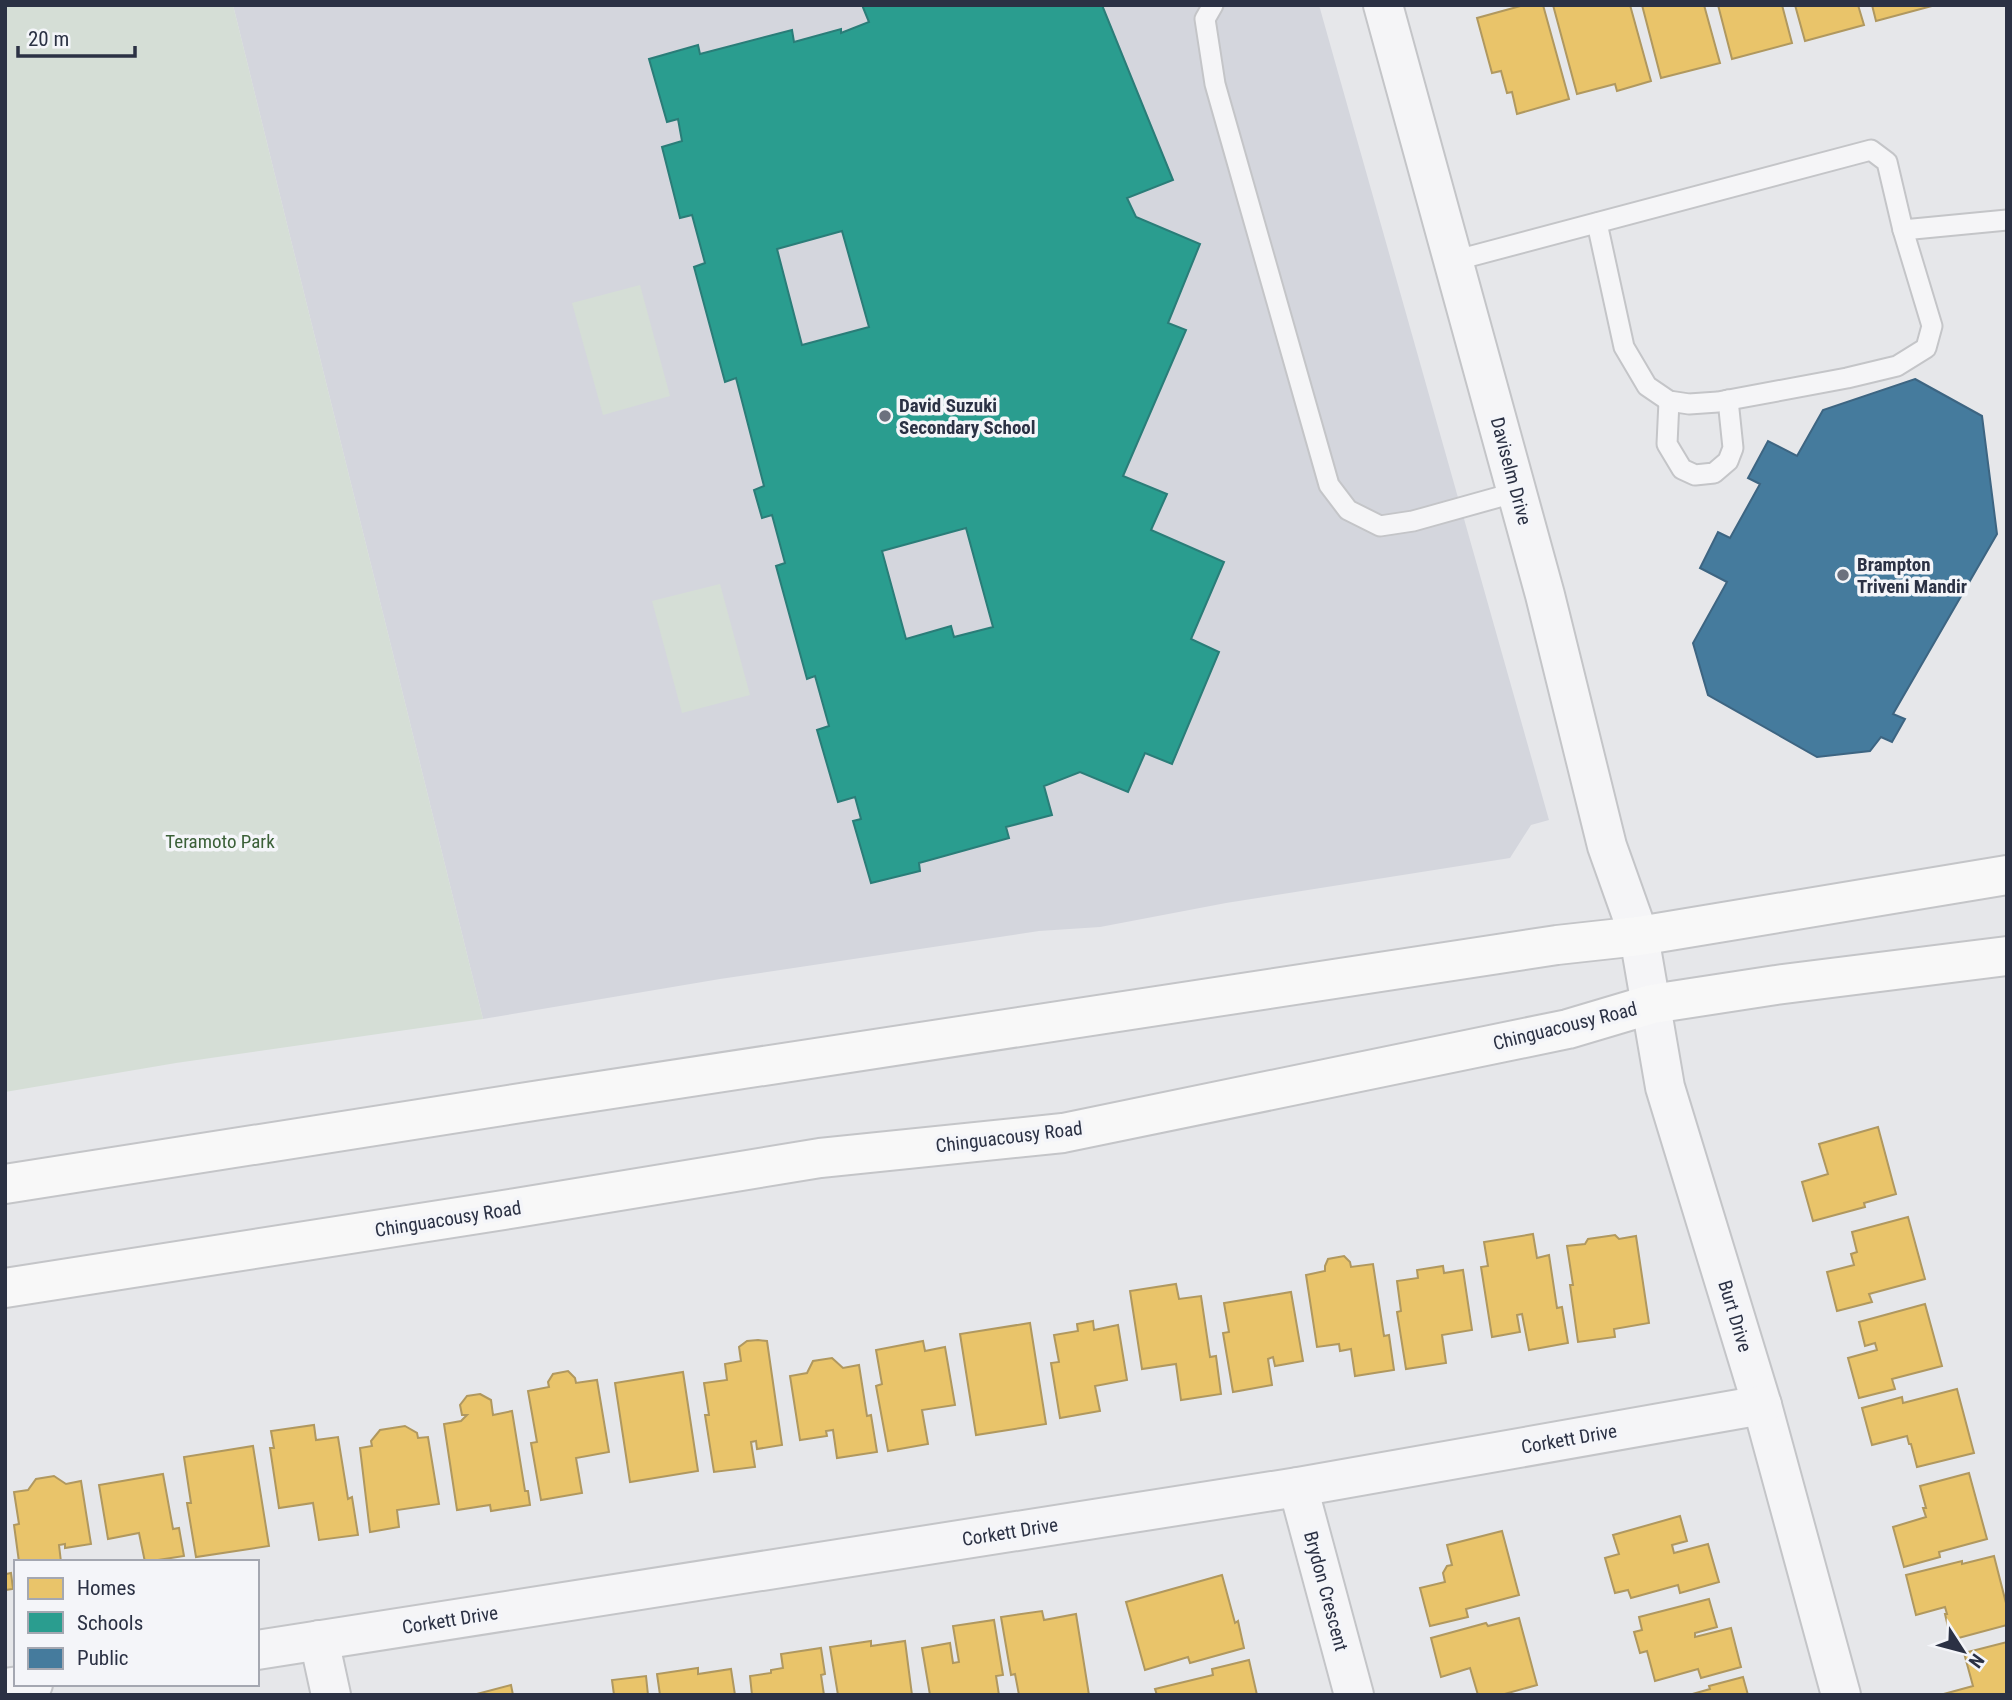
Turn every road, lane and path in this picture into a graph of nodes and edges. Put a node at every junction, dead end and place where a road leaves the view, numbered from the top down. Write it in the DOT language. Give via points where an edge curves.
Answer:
graph roads {
  1 [pos="1213,5"];
  2 [pos="1382,5"];
  3 [pos="2007,220"];
  4 [pos="1597,223"];
  5 [pos="1903,230"];
  6 [pos="1453,261"];
  7 [pos="1728,400"];
  8 [pos="1669,401"];
  9 [pos="1517,492"];
  10 [pos="2007,875"];
  11 [pos="1639,936"];
  12 [pos="2007,956"];
  13 [pos="1652,1004"];
  14 [pos="5,1184"];
  15 [pos="5,1288"];
  16 [pos="1762,1405"];
  17 [pos="1298,1487"];
  18 [pos="319,1640"];
  19 [pos="259,1650"];
  20 [pos="331,1695"];
  21 [pos="1354,1695"];
  22 [pos="1841,1695"];
  1 -- 9 [label="lane" via="1205,19 1215,84 1329,485 1348,510 1380,526"];
  2 -- 6 [label="street, Daviselm Drive"];
  3 -- 5 [label="lane"];
  4 -- 5 [label="lane" via="1871,150 1887,162"];
  4 -- 6 [label="lane"];
  4 -- 8 [label="lane" via="1624,347 1647,386"];
  5 -- 7 [label="lane" via="1933,326 1926,348 1897,366"];
  6 -- 9 [label="street, Daviselm Drive"];
  7 -- 8 [label="lane"];
  7 -- 8 [label="lane" via="1733,448 1728,461 1714,472 1695,475 1682,470 1667,444"];
  9 -- 11 [label="street, Daviselm Drive" via="1607,846"];
  10 -- 11 [label="main road"];
  11 -- 13 [label="street, Burt Drive"];
  11 -- 14 [label="main road"];
  12 -- 13 [label="main road, Chinguacousy Road"];
  13 -- 15 [label="main road, Chinguacousy Road" via="1568,1028 1063,1133 820,1158"];
  13 -- 16 [label="street, Burt Drive" via="1665,1087"];
  16 -- 17 [label="street, Corkett Drive"];
  16 -- 22 [label="street, Burt Drive"];
  17 -- 18 [label="street, Corkett Drive"];
  17 -- 21 [label="street, Brydon Crescent"];
  18 -- 19 [label="street, Corkett Drive"];
  18 -- 20 [label="street"];
}
